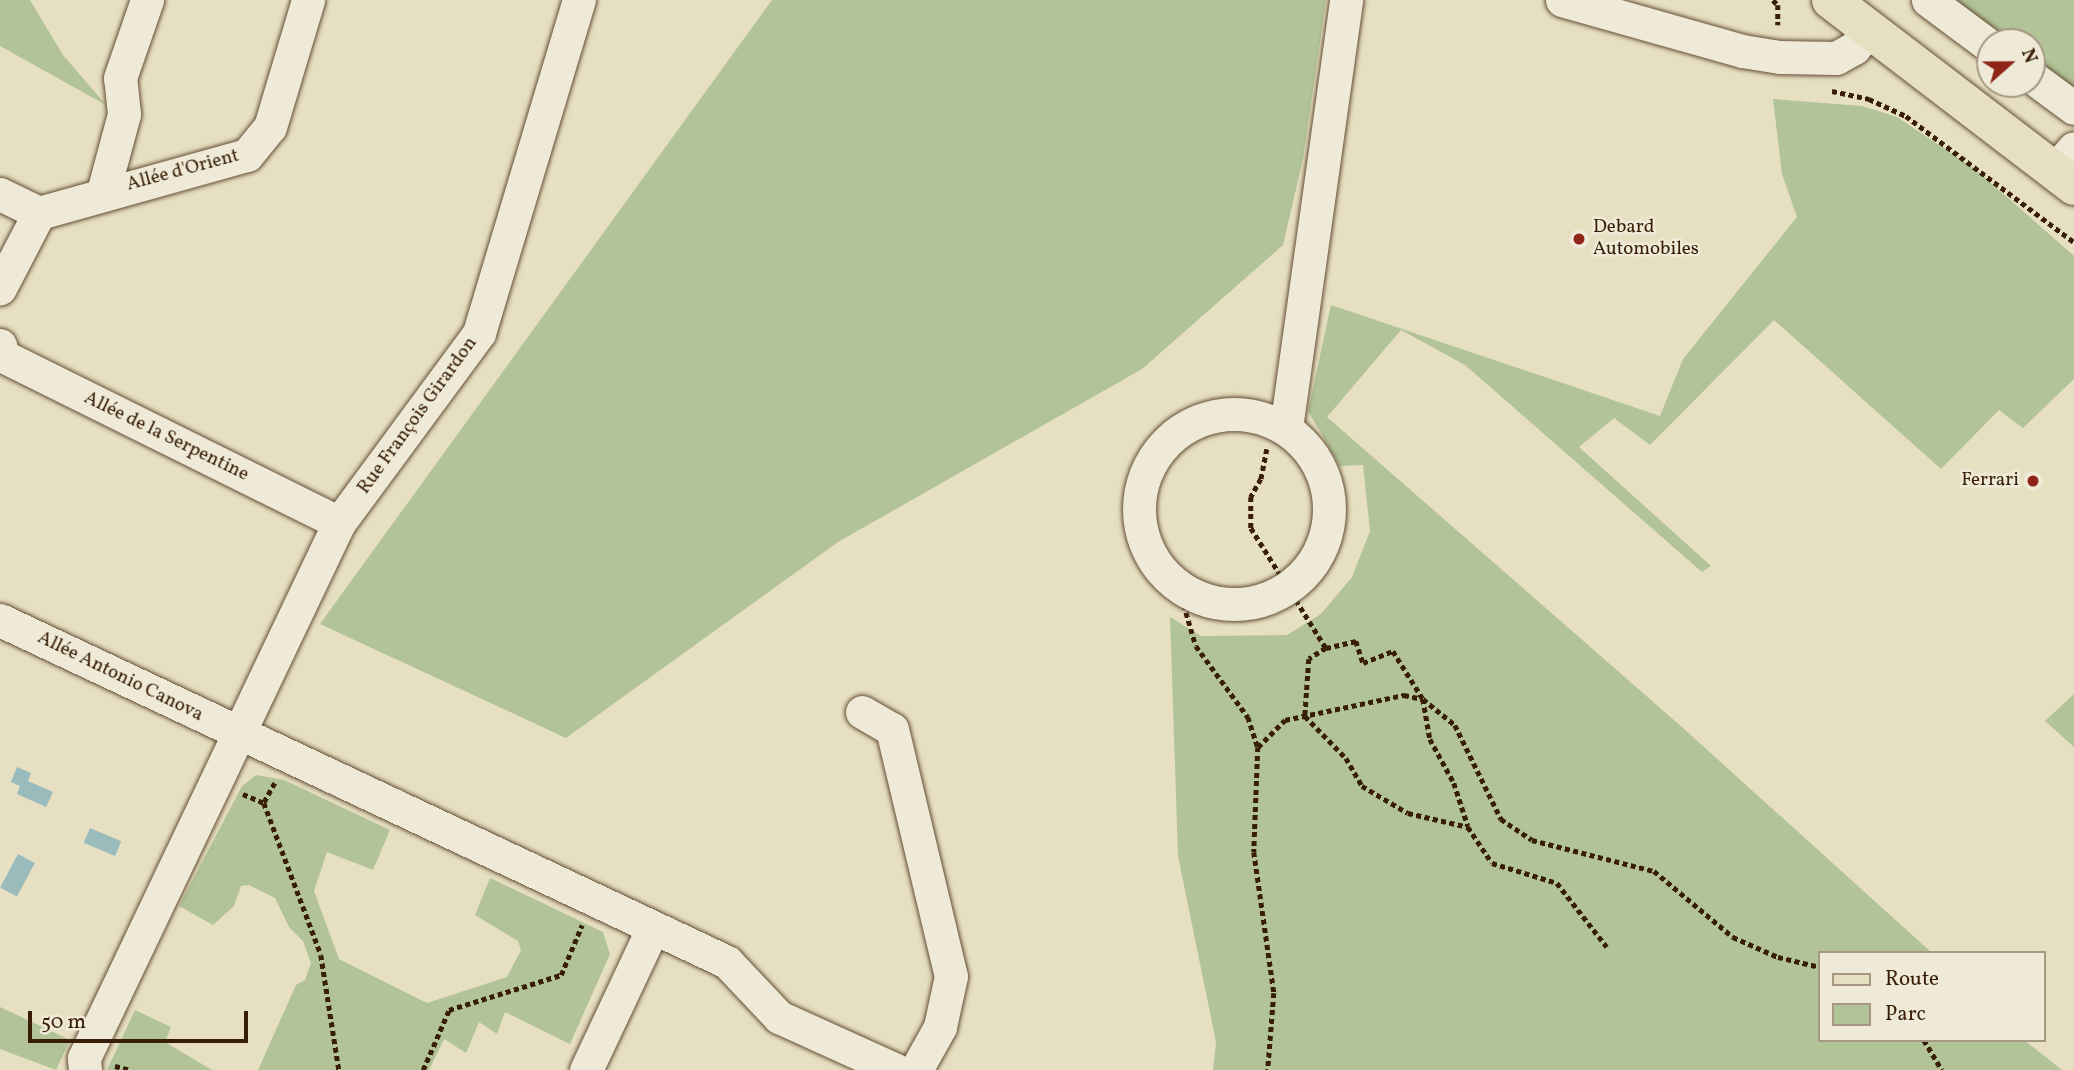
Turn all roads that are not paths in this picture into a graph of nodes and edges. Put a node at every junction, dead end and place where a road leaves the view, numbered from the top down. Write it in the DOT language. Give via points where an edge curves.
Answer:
graph roads {
  1 [pos="146,0"];
  2 [pos="308,0"];
  3 [pos="579,0"];
  4 [pos="1346,0"];
  5 [pos="1562,0"];
  6 [pos="1831,0"];
  7 [pos="1928,0"];
  8 [pos="1870,29"];
  9 [pos="1976,36"];
  10 [pos="2046,87"];
  11 [pos="2074,108"];
  12 [pos="2067,168"];
  13 [pos="103,192"];
  14 [pos="0,194"];
  15 [pos="39,213"];
  16 [pos="0,288"];
  17 [pos="0,345"];
  18 [pos="1286,428"];
  19 [pos="339,523"];
  20 [pos="0,620"];
  21 [pos="862,712"];
  22 [pos="239,734"];
  23 [pos="652,930"];
  24 [pos="85,1070"];
  25 [pos="586,1070"];
  26 [pos="897,1070"];
  27 [pos="916,1070"];
  1 -- 13 [label="street" via="120,78 124,114"];
  2 -- 13 [label="street, Allée d'Orient" via="270,127 247,155"];
  3 -- 19 [label="street, Rue François Girardon" via="479,333"];
  4 -- 18 [label="street"];
  5 -- 8 [label="street" via="1742,51 1780,57 1836,58 1854,48"];
  6 -- 8 [label="main road"];
  7 -- 9 [label="street"];
  8 -- 12 [label="main road"];
  10 -- 11 [label="street"];
  13 -- 15 [label="street, Allée d'Orient"];
  14 -- 15 [label="street"];
  15 -- 16 [label="street"];
  17 -- 19 [label="street, Allée de la Serpentine" via="3,356"];
  18 -- 18 [label="street" via="1309,449 1324,475 1330,505 1327,535 1314,563 1287,589 1266,600 1236,606 1206,601 1179,588 1156,564 1142,534 1139,502 1146,470 1165,442 1191,423 1223,413 1256,415"];
  19 -- 22 [label="street, Rue François Girardon"];
  20 -- 22 [label="street, Allée Antonio Canova"];
  21 -- 27 [label="street" via="892,729 951,976 940,1027"];
  22 -- 23 [label="street"];
  22 -- 24 [label="street, Rue François Girardon" via="84,1058"];
  23 -- 25 [label="street"];
  23 -- 26 [label="street" via="727,962 779,1017"];
}
